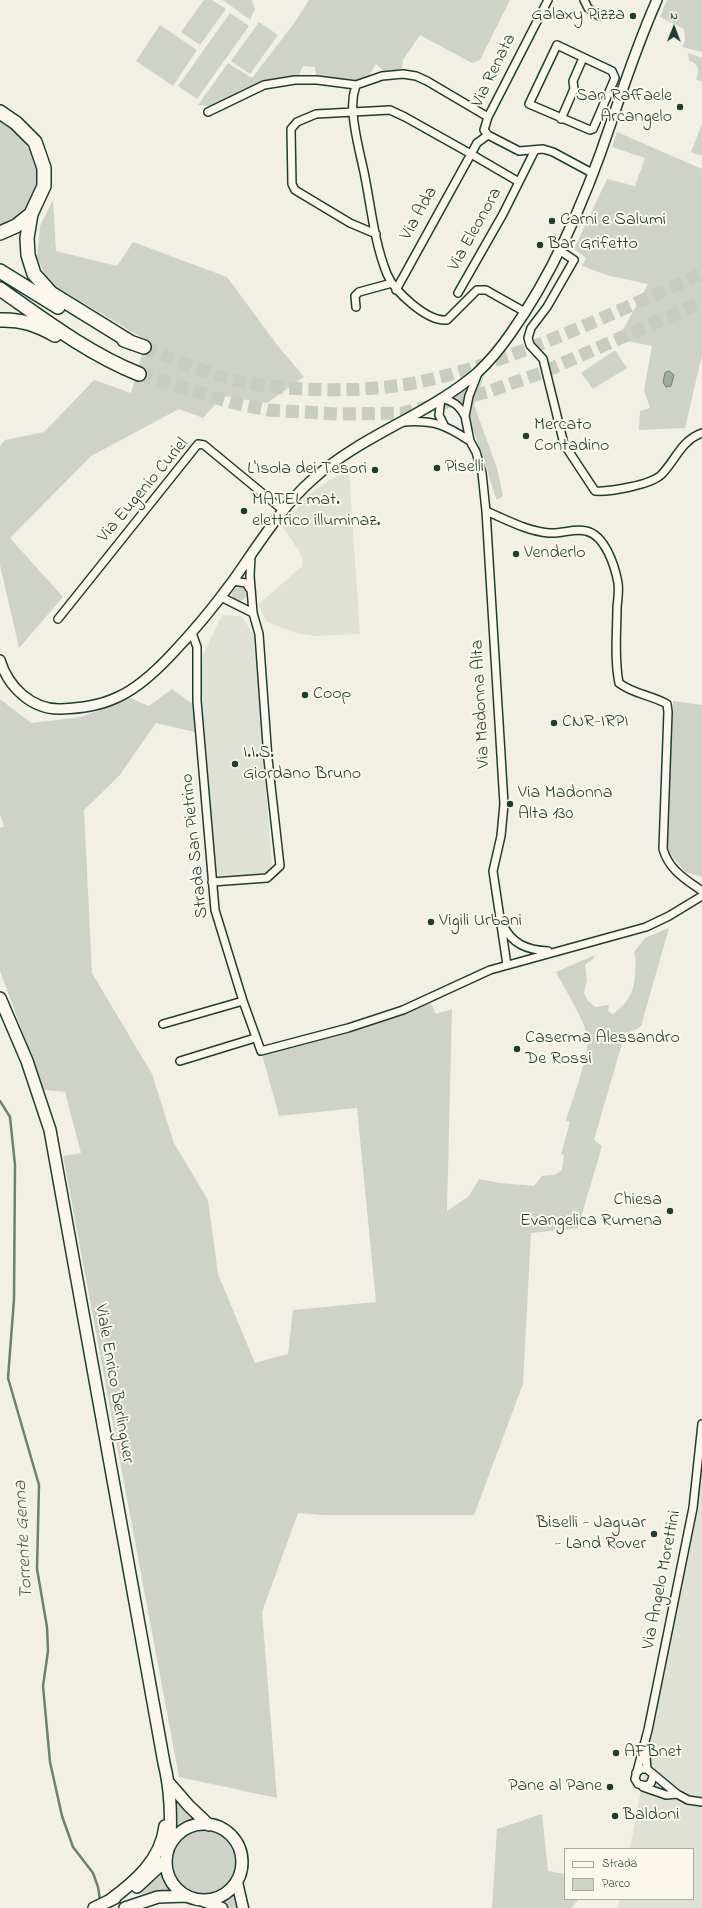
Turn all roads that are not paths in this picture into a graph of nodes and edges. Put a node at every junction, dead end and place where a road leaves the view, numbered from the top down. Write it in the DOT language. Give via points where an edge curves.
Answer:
graph roads {
  1 [pos="548,0"];
  2 [pos="584,0"];
  3 [pos="658,0"];
  4 [pos="599,16"];
  5 [pos="584,58"];
  6 [pos="356,85"];
  7 [pos="603,107"];
  8 [pos="0,112"];
  9 [pos="208,112"];
  10 [pos="353,112"];
  11 [pos="614,113"];
  12 [pos="488,117"];
  13 [pos="561,119"];
  14 [pos="488,135"];
  15 [pos="535,150"];
  16 [pos="471,154"];
  17 [pos="592,173"];
  18 [pos="519,182"];
  19 [pos="31,214"];
  20 [pos="0,233"];
  21 [pos="376,234"];
  22 [pos="559,250"];
  23 [pos="0,271"];
  24 [pos="392,283"];
  25 [pos="0,289"];
  26 [pos="396,290"];
  27 [pos="458,292"];
  28 [pos="356,307"];
  29 [pos="525,312"];
  30 [pos="0,320"];
  31 [pos="122,367"];
  32 [pos="479,371"];
  33 [pos="139,374"];
  34 [pos="441,398"];
  35 [pos="465,416"];
  36 [pos="400,422"];
  37 [pos="444,425"];
  38 [pos="702,433"];
  39 [pos="470,441"];
  40 [pos="284,511"];
  41 [pos="486,511"];
  42 [pos="251,555"];
  43 [pos="232,581"];
  44 [pos="250,589"];
  45 [pos="221,597"];
  46 [pos="253,613"];
  47 [pos="58,619"];
  48 [pos="192,633"];
  49 [pos="0,660"];
  50 [pos="212,882"];
  51 [pos="702,891"];
  52 [pos="702,896"];
  53 [pos="500,920"];
  54 [pos="556,951"];
  55 [pos="507,965"];
  56 [pos="0,998"];
  57 [pos="243,1000"];
  58 [pos="163,1024"];
  59 [pos="255,1038"];
  60 [pos="180,1061"];
  61 [pos="702,1424"];
  62 [pos="645,1739"];
  63 [pos="164,1763"];
  64 [pos="647,1769"];
  65 [pos="636,1773"];
  66 [pos="653,1776"];
  67 [pos="169,1783"];
  68 [pos="643,1786"];
  69 [pos="676,1794"];
  70 [pos="702,1802"];
  71 [pos="209,1825"];
  72 [pos="170,1845"];
  73 [pos="166,1860"];
  74 [pos="237,1882"];
  75 [pos="186,1896"];
  76 [pos="109,1900"];
  77 [pos="203,1901"];
  78 [pos="94,1908"];
  79 [pos="125,1908"];
  80 [pos="222,1908"];
  81 [pos="243,1908"];
  1 -- 12 [label="street, Via Renata"];
  2 -- 4 [label="street" via="588,8"];
  3 -- 11 [label="street, Via Madonna Alta" via="636,50"];
  5 -- 7 [label="street" via="612,71 615,78"];
  5 -- 13 [label="street" via="573,81 574,89"];
  5 -- 13 [label="street" via="557,45 529,104"];
  6 -- 9 [label="street" via="318,80 295,80 264,85"];
  6 -- 10 [label="street" via="353,92"];
  6 -- 12 [label="street" via="382,76 416,76"];
  7 -- 11 [label="street"];
  7 -- 13 [label="street" via="594,129 590,130"];
  8 -- 19 [label="highway" via="35,142 44,168 44,186"];
  10 -- 16 [label="street, Via Eleonora" via="390,110"];
  10 -- 21 [label="street"];
  10 -- 21 [label="street, Via Eleonora" via="316,114 294,125 291,129 292,184 301,195 350,223"];
  11 -- 17 [label="street, Via Madonna Alta"];
  12 -- 14 [label="street, Via Renata" via="484,130"];
  14 -- 15 [label="street" via="519,151"];
  14 -- 16 [label="street, Via Ada" via="476,143"];
  15 -- 17 [label="street" via="553,152"];
  15 -- 18 [label="street, Via Eleonora"];
  16 -- 18 [label="street, Via Eleonora"];
  16 -- 26 [label="street, Via Ada"];
  17 -- 22 [label="street, Via Madonna Alta"];
  18 -- 27 [label="street, Via Eleonora"];
  19 -- 20 [label="highway" via="16,226"];
  19 -- 23 [label="highway" via="27,238 28,255 34,274 51,293 138,345 86,322"];
  21 -- 24 [label="street"];
  22 -- 29 [label="street, Via Madonna Alta"];
  22 -- 38 [label="street" via="574,260 547,307 531,328 528,338 530,346 543,359 564,444 594,491 605,492 648,482 661,475 688,440"];
  24 -- 26 [label="street"];
  24 -- 28 [label="street" via="359,292 355,296"];
  25 -- 31 [label="highway" via="81,344"];
  26 -- 29 [label="street" via="408,301 442,321 447,320 477,290 486,290"];
  29 -- 32 [label="street, Via Madonna Alta" via="510,335"];
  30 -- 31 [label="highway" via="30,323 91,357"];
  31 -- 33 [label="highway"];
  32 -- 34 [label="street, Via Madonna Alta"];
  32 -- 35 [label="street, Via Madonna Alta" via="469,396"];
  34 -- 35 [label="street" via="460,407"];
  34 -- 36 [label="street, Via Madonna Alta"];
  34 -- 37 [label="street" via="439,414"];
  35 -- 39 [label="street, Via Madonna Alta"];
  36 -- 37 [label="street" via="431,422"];
  36 -- 40 [label="street, Via Madonna Alta" via="325,468"];
  37 -- 39 [label="street"];
  39 -- 41 [label="street, Via Madonna Alta" via="482,473"];
  40 -- 42 [label="street, Via Madonna Alta"];
  40 -- 47 [label="street, Via Eugenio Curiel" via="204,445 198,444"];
  41 -- 51 [label="street" via="528,529 549,533 585,530 597,536 604,545 618,583 616,671 619,683 628,690 667,704 663,849 665,858 671,867"];
  41 -- 53 [label="street, Via Madonna Alta" via="504,804 502,836 493,871"];
  42 -- 43 [label="street, Via Madonna Alta"];
  42 -- 44 [label="street"];
  43 -- 44 [label="street" via="246,583"];
  43 -- 45 [label="street, Via Madonna Alta"];
  44 -- 46 [label="street"];
  45 -- 46 [label="street"];
  45 -- 48 [label="street, Via Madonna Alta"];
  46 -- 50 [label="street" via="259,634 268,759 280,866 267,878"];
  48 -- 49 [label="street, Via Madonna Alta" via="159,668 137,686 100,704 77,708 54,709 37,705 22,695 10,680"];
  48 -- 50 [label="street, Strada San Pietrino" via="197,647 197,701"];
  50 -- 57 [label="street, Strada San Pietrino" via="215,910"];
  52 -- 54 [label="street" via="646,927"];
  53 -- 54 [label="street" via="506,932 518,945 539,951"];
  53 -- 55 [label="street, Via Madonna Alta"];
  54 -- 55 [label="street"];
  55 -- 59 [label="street, Strada San Pietrino" via="485,972 403,1010 348,1028 261,1051"];
  56 -- 63 [label="main road, Viale Enrico Berlinguer" via="27,1061 50,1130"];
  57 -- 58 [label="street"];
  57 -- 59 [label="street, Strada San Pietrino"];
  59 -- 60 [label="street"];
  61 -- 62 [label="street, Via Angelo Morettini" via="693,1508"];
  62 -- 64 [label="street, Via Angelo Morettini"];
  62 -- 65 [label="street, Via Angelo Morettini"];
  63 -- 67 [label="main road, Viale Enrico Berlinguer"];
  63 -- 76 [label="main road" via="165,1820 161,1845 148,1866 130,1886"];
  64 -- 65 [label="street" via="641,1769"];
  64 -- 66 [label="street"];
  65 -- 68 [label="street" via="636,1782"];
  66 -- 68 [label="street" via="651,1784"];
  66 -- 69 [label="street"];
  67 -- 71 [label="main road, Viale Enrico Berlinguer"];
  67 -- 72 [label="main road, Viale Enrico Berlinguer"];
  68 -- 69 [label="street" via="666,1795"];
  69 -- 70 [label="street" via="688,1800"];
  71 -- 72 [label="main road" via="196,1825 185,1829"];
  71 -- 74 [label="main road" via="224,1830 238,1844 242,1867"];
  72 -- 73 [label="main road"];
  73 -- 75 [label="main road" via="170,1880 178,1891"];
  73 -- 76 [label="main road" via="134,1890"];
  74 -- 77 [label="main road" via="224,1895"];
  74 -- 81 [label="main road"];
  75 -- 77 [label="main road"];
  75 -- 79 [label="main road" via="158,1897"];
  76 -- 78 [label="main road"];
  77 -- 80 [label="main road"];
}
